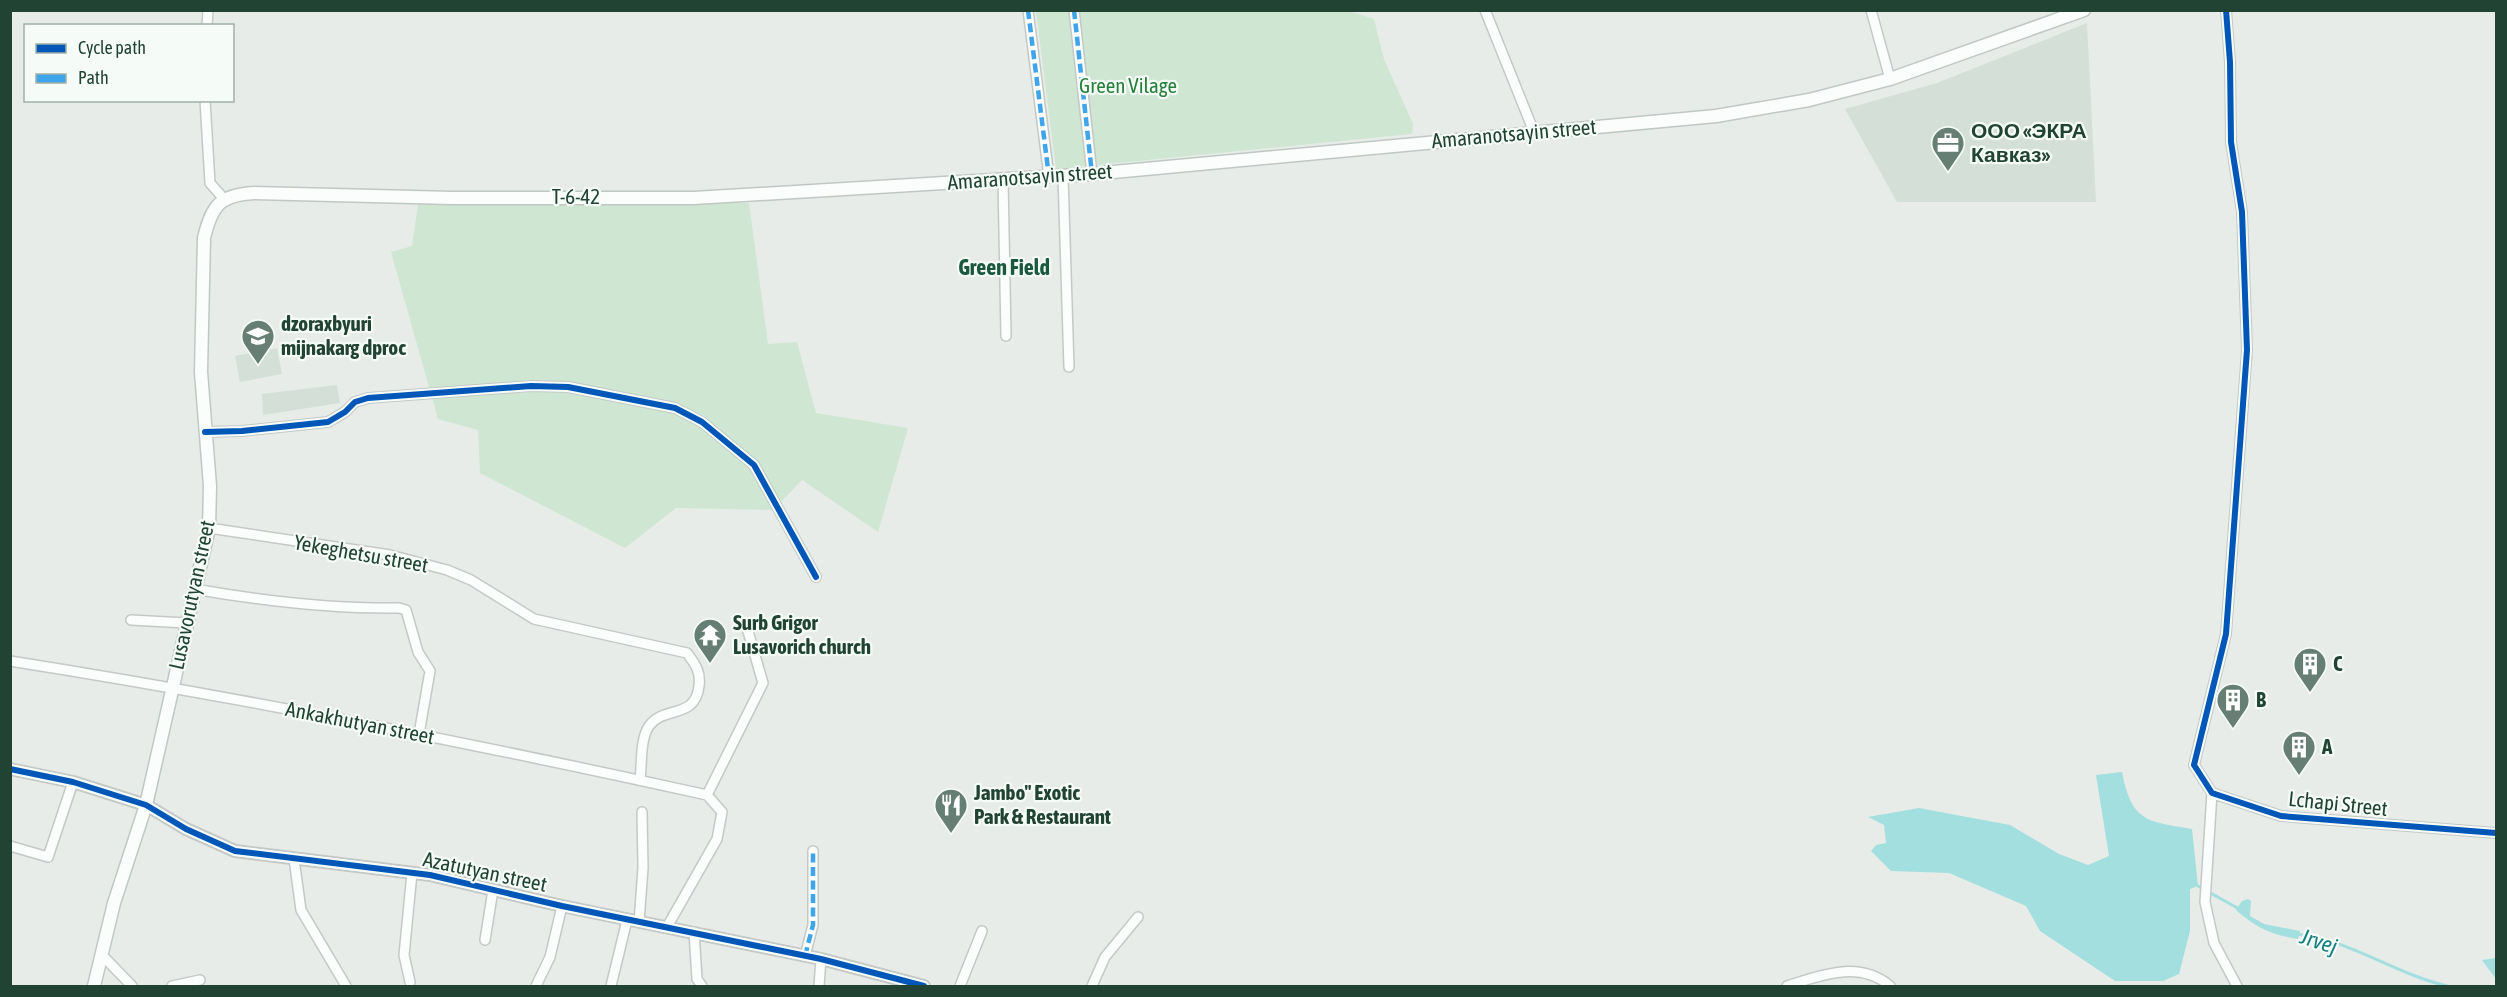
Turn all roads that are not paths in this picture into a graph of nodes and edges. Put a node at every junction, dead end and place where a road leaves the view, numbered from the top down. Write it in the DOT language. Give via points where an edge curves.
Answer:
graph roads {
  1 [pos="1028,10"];
  2 [pos="1074,10"];
  3 [pos="1485,10"];
  4 [pos="1871,10"];
  5 [pos="2084,10"];
  6 [pos="2226,10"];
  7 [pos="1890,79"];
  8 [pos="205,102"];
  9 [pos="1534,132"];
  10 [pos="1092,174"];
  11 [pos="1063,176"];
  12 [pos="1049,177"];
  13 [pos="1003,180"];
  14 [pos="929,184"];
  15 [pos="224,199"];
  16 [pos="1006,336"];
  17 [pos="1069,367"];
  18 [pos="205,432"];
  19 [pos="209,528"];
  20 [pos="816,577"];
  21 [pos="194,589"];
  22 [pos="131,620"];
  23 [pos="186,623"];
  24 [pos="747,628"];
  25 [pos="10,661"];
  26 [pos="172,687"];
  27 [pos="419,734"];
  28 [pos="10,769"];
  29 [pos="640,780"];
  30 [pos="73,782"];
  31 [pos="2212,793"];
  32 [pos="707,795"];
  33 [pos="146,805"];
  34 [pos="642,812"];
  35 [pos="2496,833"];
  36 [pos="10,846"];
  37 [pos="813,851"];
  38 [pos="294,859"];
  39 [pos="412,873"];
  40 [pos="493,890"];
  41 [pos="562,906"];
  42 [pos="1138,917"];
  43 [pos="627,920"];
  44 [pos="639,922"];
  45 [pos="668,927"];
  46 [pos="982,931"];
  47 [pos="694,932"];
  48 [pos="485,940"];
  49 [pos="100,954"];
  50 [pos="805,956"];
  51 [pos="821,959"];
  52 [pos="200,980"];
  53 [pos="410,982"];
  54 [pos="94,987"];
  55 [pos="132,987"];
  56 [pos="172,987"];
  57 [pos="346,987"];
  58 [pos="536,987"];
  59 [pos="611,987"];
  60 [pos="702,987"];
  61 [pos="819,987"];
  62 [pos="924,987"];
  63 [pos="960,987"];
  64 [pos="1092,987"];
  65 [pos="1787,987"];
  66 [pos="1890,987"];
  67 [pos="2237,987"];
  1 -- 12 [label="street"];
  2 -- 10 [label="street"];
  3 -- 9 [label="street"];
  4 -- 7 [label="street"];
  5 -- 7 [label="main road, Amaranotsayin street"];
  6 -- 31 [label="street" via="2231,142 2242,212 2247,350 2226,634 2194,765"];
  7 -- 9 [label="main road, Amaranotsayin street" via="1809,100 1716,116"];
  8 -- 15 [label="street" via="210,183"];
  9 -- 10 [label="main road, Amaranotsayin street"];
  10 -- 11 [label="main road, Amaranotsayin street"];
  11 -- 12 [label="main road, Amaranotsayin street"];
  11 -- 17 [label="street"];
  12 -- 13 [label="main road, Amaranotsayin street"];
  13 -- 14 [label="main road, Amaranotsayin street"];
  13 -- 16 [label="street"];
  14 -- 15 [label="main road, T-6-42" via="694,198 254,193"];
  15 -- 18 [label="main road, Lusavorutyan street" via="209,220 204,238 201,372"];
  18 -- 19 [label="main road, Lusavorutyan street"];
  18 -- 20 [label="street" via="328,422 368,398 531,386 568,387 675,408 702,422 754,465"];
  19 -- 21 [label="main road, Lusavorutyan street"];
  19 -- 29 [label="street, Yekeghetsu street" via="390,555 471,580 534,619 687,653 701,674 698,698 692,705 650,724"];
  21 -- 23 [label="main road, Lusavorutyan street"];
  21 -- 27 [label="street" via="266,602 406,610 418,652 430,671"];
  22 -- 23 [label="street"];
  23 -- 26 [label="main road, Lusavorutyan street"];
  24 -- 32 [label="street" via="763,683"];
  25 -- 26 [label="street, Ankakhutyan street"];
  26 -- 27 [label="street, Ankakhutyan street"];
  26 -- 33 [label="main road, Lusavorutyan street"];
  27 -- 29 [label="street, Ankakhutyan street"];
  28 -- 30 [label="street, Azatutyan street"];
  29 -- 32 [label="street, Ankakhutyan street"];
  30 -- 33 [label="street, Azatutyan street"];
  30 -- 36 [label="street" via="48,857"];
  31 -- 35 [label="street, Lchapi Street" via="2281,816"];
  31 -- 67 [label="street" via="2205,902 2214,942"];
  32 -- 45 [label="street" via="722,812 717,839"];
  33 -- 38 [label="street, Azatutyan street" via="235,851"];
  33 -- 49 [label="main road, Lusavorutyan street"];
  34 -- 44 [label="street"];
  37 -- 50 [label="street" via="813,925"];
  38 -- 39 [label="street, Azatutyan street"];
  38 -- 57 [label="street" via="301,910"];
  39 -- 40 [label="street, Azatutyan street"];
  39 -- 53 [label="street" via="404,955"];
  40 -- 41 [label="street, Azatutyan street"];
  40 -- 48 [label="street"];
  41 -- 43 [label="street, Azatutyan street"];
  41 -- 58 [label="street" via="550,957"];
  42 -- 64 [label="street" via="1105,957"];
  43 -- 44 [label="street, Azatutyan street"];
  43 -- 59 [label="street"];
  44 -- 45 [label="street, Azatutyan street"];
  45 -- 47 [label="street, Azatutyan street"];
  46 -- 63 [label="street"];
  47 -- 50 [label="street, Azatutyan street"];
  47 -- 60 [label="street" via="697,978"];
  49 -- 54 [label="main road, Lusavorutyan street"];
  49 -- 55 [label="street"];
  50 -- 51 [label="street, Azatutyan street"];
  51 -- 61 [label="street"];
  51 -- 62 [label="street, Azatutyan street"];
  52 -- 56 [label="street"];
  65 -- 66 [label="street" via="1818,976 1859,970"];
}
